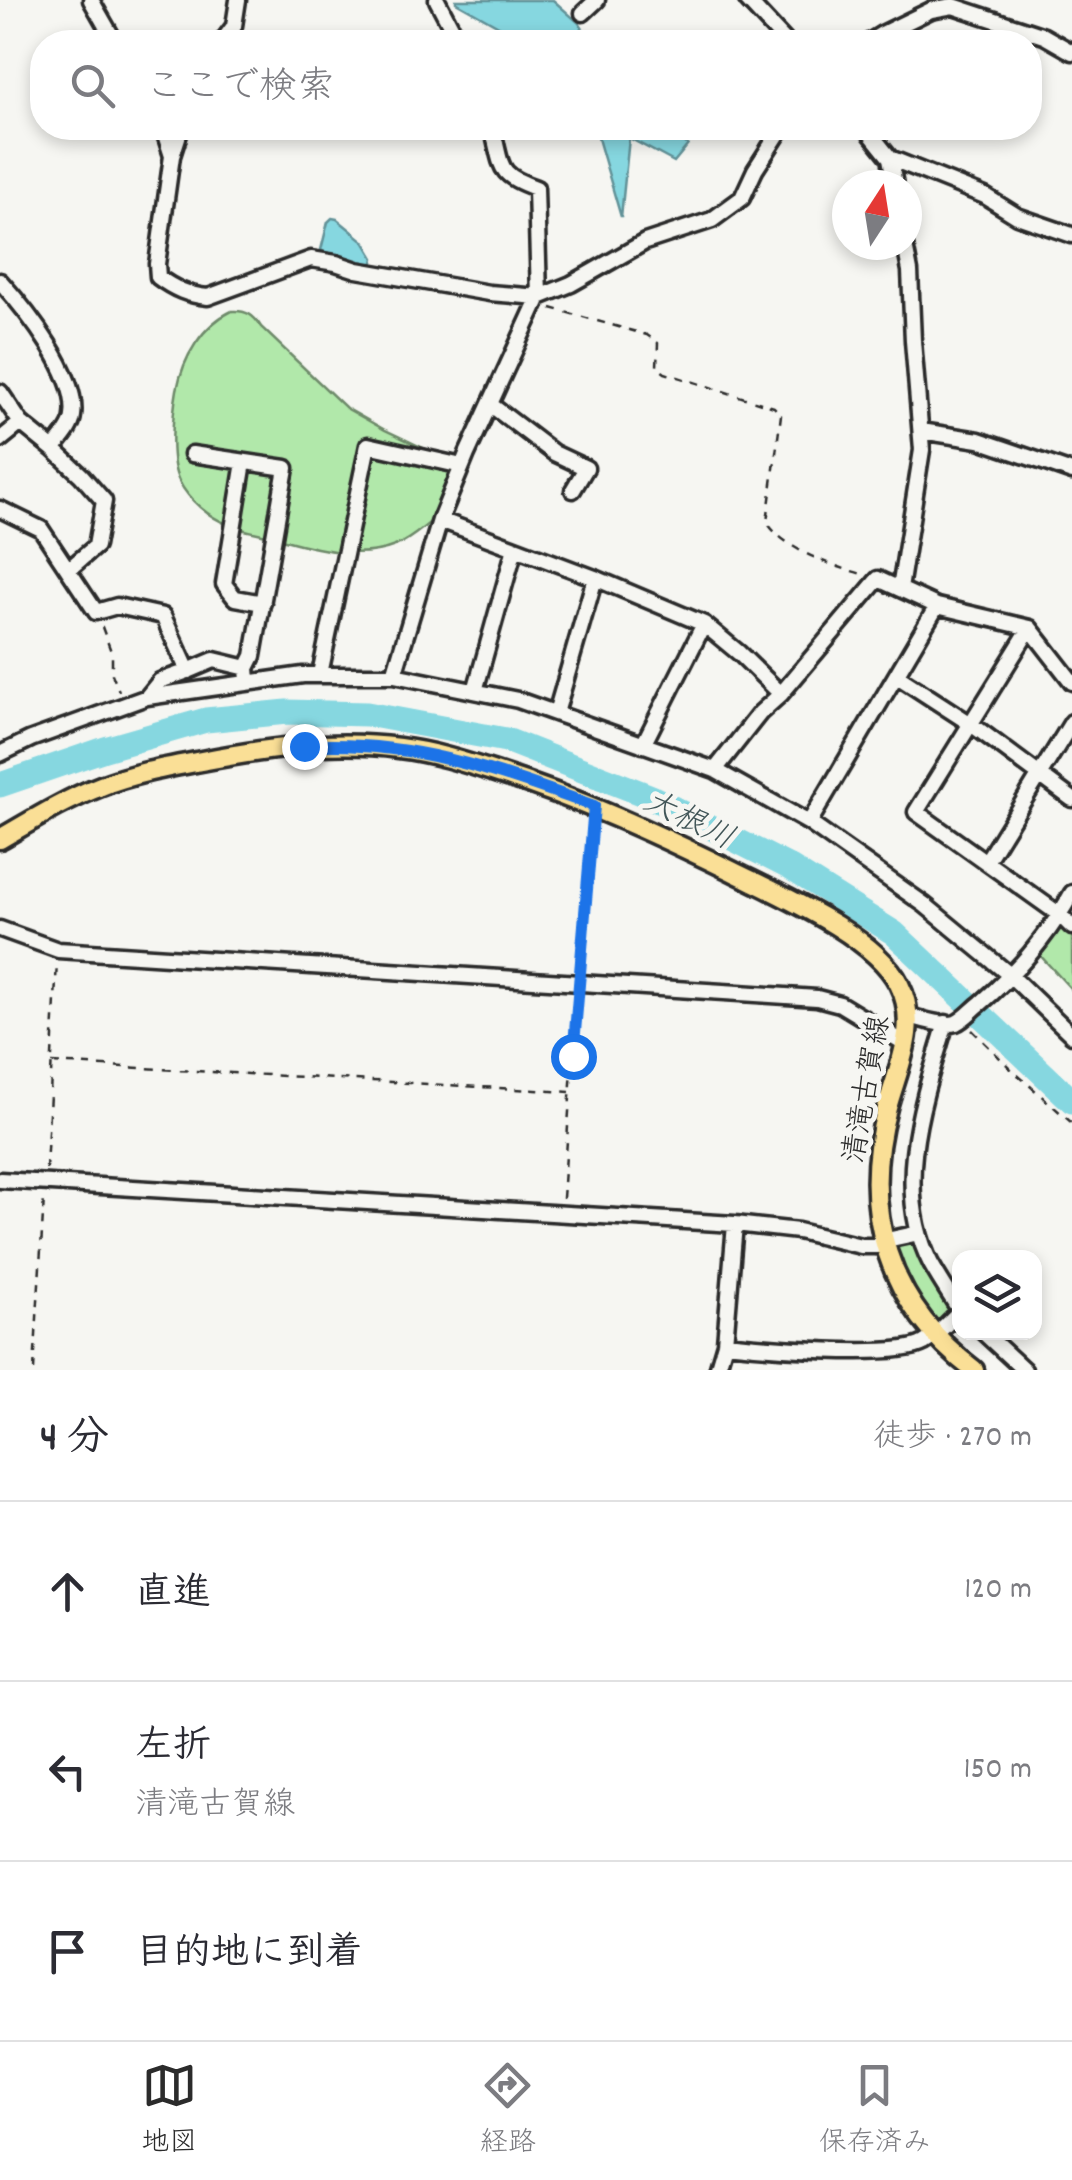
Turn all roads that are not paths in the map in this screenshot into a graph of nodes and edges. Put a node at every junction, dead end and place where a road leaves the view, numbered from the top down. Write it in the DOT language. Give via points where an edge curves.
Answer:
graph roads {
  1 [pos="91,0"];
  2 [pos="238,0"];
  3 [pos="438,0"];
  4 [pos="597,0"];
  5 [pos="748,0"];
  6 [pos="583,13"];
  7 [pos="109,30"];
  8 [pos="231,30"];
  9 [pos="453,30"];
  10 [pos="775,30"];
  11 [pos="891,30"];
  12 [pos="1026,30"];
  13 [pos="1042,35"];
  14 [pos="1072,52"];
  15 [pos="167,140"];
  16 [pos="177,140"];
  17 [pos="495,140"];
  18 [pos="774,140"];
  19 [pos="876,140"];
  20 [pos="172,156"];
  21 [pos="890,158"];
  22 [pos="892,170"];
  23 [pos="1072,234"];
  24 [pos="908,260"];
  25 [pos="0,281"];
  26 [pos="539,297"];
  27 [pos="0,392"];
  28 [pos="491,405"];
  29 [pos="22,423"];
  30 [pos="920,431"];
  31 [pos="0,440"];
  32 [pos="52,449"];
  33 [pos="192,454"];
  34 [pos="244,462"];
  35 [pos="462,466"];
  36 [pos="1072,472"];
  37 [pos="573,490"];
  38 [pos="0,509"];
  39 [pos="440,520"];
  40 [pos="515,548"];
  41 [pos="68,570"];
  42 [pos="595,578"];
  43 [pos="900,589"];
  44 [pos="262,603"];
  45 [pos="937,606"];
  46 [pos="704,624"];
  47 [pos="1030,628"];
  48 [pos="1072,657"];
  49 [pos="188,671"];
  50 [pos="320,674"];
  51 [pos="247,675"];
  52 [pos="394,675"];
  53 [pos="897,676"];
  54 [pos="1069,678"];
  55 [pos="475,691"];
  56 [pos="781,694"];
  57 [pos="146,696"];
  58 [pos="556,713"];
  59 [pos="1072,722"];
  60 [pos="971,724"];
  61 [pos="643,745"];
  62 [pos="0,754"];
  63 [pos="715,770"];
  64 [pos="1040,775"];
  65 [pos="1072,799"];
  66 [pos="809,822"];
  67 [pos="0,839"];
  68 [pos="986,862"];
  69 [pos="1072,893"];
  70 [pos="1060,915"];
  71 [pos="1072,927"];
  72 [pos="0,929"];
  73 [pos="1009,978"];
  74 [pos="909,1016"];
  75 [pos="956,1021"];
  76 [pos="1072,1035"];
  77 [pos="906,1044"];
  78 [pos="0,1180"];
  79 [pos="736,1224"];
  80 [pos="919,1233"];
  81 [pos="883,1244"];
  82 [pos="952,1298"];
  83 [pos="952,1318"];
  84 [pos="934,1334"];
  85 [pos="992,1340"];
  86 [pos="725,1344"];
  87 [pos="718,1370"];
  88 [pos="974,1370"];
  89 [pos="1024,1370"];
  1 -- 7 [label="street"];
  2 -- 8 [label="street"];
  3 -- 9 [label="street"];
  4 -- 6 [label="street"];
  5 -- 10 [label="street"];
  11 -- 12 [label="street" via="953,6"];
  13 -- 14 [label="street"];
  15 -- 20 [label="street"];
  16 -- 20 [label="street"];
  17 -- 26 [label="street" via="503,172 536,188"];
  18 -- 26 [label="street" via="742,198 712,220 646,242"];
  19 -- 21 [label="street"];
  20 -- 26 [label="street" via="158,276 192,295 208,297 311,259"];
  21 -- 22 [label="street"];
  21 -- 23 [label="street"];
  24 -- 30 [label="street"];
  25 -- 32 [label="street" via="44,335 69,385 74,415"];
  26 -- 28 [label="street"];
  27 -- 29 [label="street"];
  28 -- 35 [label="street"];
  28 -- 37 [label="street" via="586,468"];
  29 -- 31 [label="street"];
  29 -- 32 [label="street"];
  30 -- 36 [label="street" via="978,440"];
  30 -- 43 [label="street"];
  32 -- 41 [label="street" via="104,502 96,546"];
  33 -- 34 [label="street"];
  34 -- 44 [label="street" via="224,584 235,598"];
  34 -- 44 [label="street" via="286,468"];
  35 -- 39 [label="street"];
  35 -- 50 [label="street" via="368,445"];
  38 -- 41 [label="street" via="41,529"];
  39 -- 40 [label="street"];
  39 -- 52 [label="street"];
  40 -- 42 [label="street"];
  40 -- 55 [label="street"];
  41 -- 49 [label="street" via="96,612 117,606 163,616"];
  42 -- 46 [label="street"];
  42 -- 58 [label="street"];
  43 -- 45 [label="street"];
  43 -- 56 [label="street" via="878,579"];
  44 -- 51 [label="street"];
  45 -- 47 [label="street"];
  45 -- 53 [label="street"];
  46 -- 56 [label="street"];
  46 -- 61 [label="street"];
  47 -- 54 [label="street"];
  47 -- 60 [label="street"];
  48 -- 54 [label="street"];
  49 -- 51 [label="street" via="214,660"];
  49 -- 57 [label="street" via="160,681"];
  50 -- 51 [label="street"];
  50 -- 52 [label="street"];
  51 -- 57 [label="street"];
  52 -- 55 [label="street"];
  53 -- 60 [label="street"];
  53 -- 66 [label="street"];
  55 -- 58 [label="street"];
  56 -- 63 [label="street"];
  57 -- 62 [label="street"];
  58 -- 61 [label="street"];
  59 -- 64 [label="street"];
  60 -- 64 [label="street"];
  60 -- 68 [label="street" via="916,812"];
  61 -- 63 [label="street"];
  63 -- 66 [label="street"];
  64 -- 65 [label="street"];
  64 -- 68 [label="street"];
  66 -- 73 [label="street" via="925,904"];
  67 -- 74 [label="main road, 清滝古賀線" via="54,807 148,771 328,744 402,748 594,806 832,924 890,969"];
  68 -- 70 [label="street"];
  69 -- 70 [label="street"];
  70 -- 71 [label="street"];
  70 -- 73 [label="street"];
  72 -- 77 [label="street" via="58,950 817,998 840,1004"];
  73 -- 75 [label="street"];
  73 -- 76 [label="street"];
  74 -- 75 [label="street"];
  74 -- 77 [label="main road, 清滝古賀線"];
  75 -- 80 [label="street" via="920,1108 913,1186"];
  77 -- 81 [label="main road, 清滝古賀線" via="876,1165"];
  78 -- 79 [label="street"];
  79 -- 81 [label="street"];
  79 -- 86 [label="street"];
  80 -- 81 [label="street"];
  80 -- 82 [label="street"];
  81 -- 84 [label="main road, 清滝古賀線"];
  83 -- 84 [label="street"];
  84 -- 86 [label="street" via="924,1343 887,1350"];
  84 -- 88 [label="main road, 清滝古賀線"];
  85 -- 89 [label="street"];
  86 -- 87 [label="street"];
}
